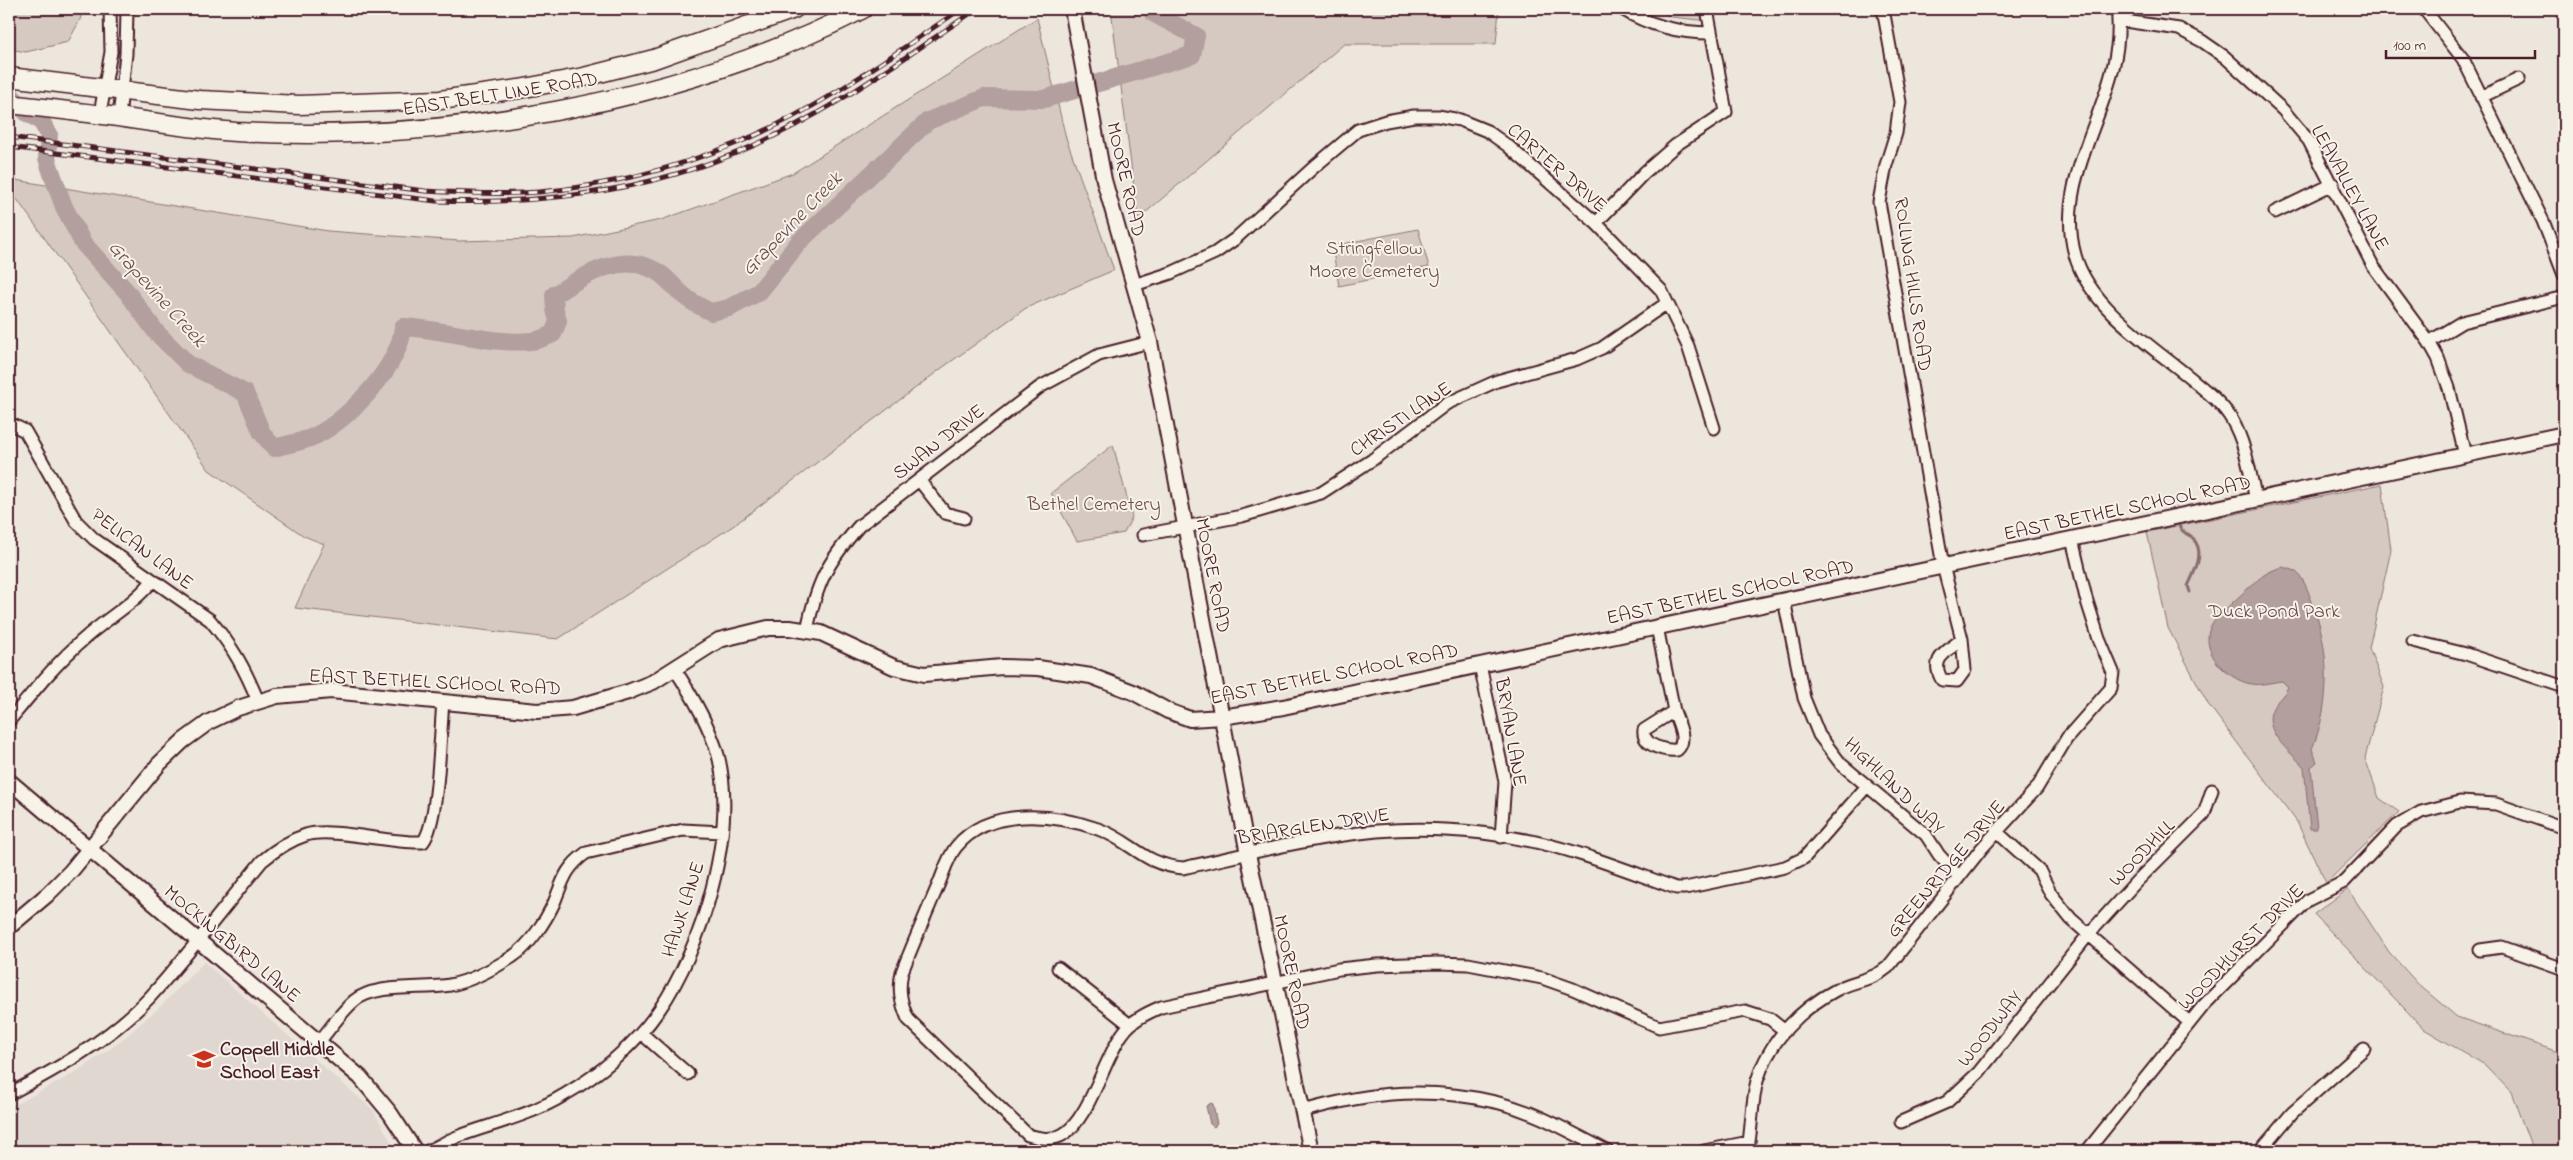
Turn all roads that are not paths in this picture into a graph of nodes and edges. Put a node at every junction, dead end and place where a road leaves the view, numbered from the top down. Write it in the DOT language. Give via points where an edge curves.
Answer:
graph roads {
  1 [pos="110,9"];
  2 [pos="127,9"];
  3 [pos="794,9"];
  4 [pos="863,9"];
  5 [pos="1072,9"];
  6 [pos="1622,9"];
  7 [pos="1707,9"];
  8 [pos="1883,9"];
  9 [pos="2424,9"];
  10 [pos="2118,14"];
  11 [pos="1711,33"];
  12 [pos="9,77"];
  13 [pos="2519,79"];
  14 [pos="113,89"];
  15 [pos="488,96"];
  16 [pos="2481,98"];
  17 [pos="9,104"];
  18 [pos="100,114"];
  19 [pos="119,117"];
  20 [pos="492,120"];
  21 [pos="2333,184"];
  22 [pos="2275,212"];
  23 [pos="1596,223"];
  24 [pos="2564,275"];
  25 [pos="1134,285"];
  26 [pos="2564,298"];
  27 [pos="1667,303"];
  28 [pos="1150,342"];
  29 [pos="2429,342"];
  30 [pos="9,423"];
  31 [pos="1714,428"];
  32 [pos="2564,434"];
  33 [pos="2465,455"];
  34 [pos="919,480"];
  35 [pos="2256,500"];
  36 [pos="964,518"];
  37 [pos="1184,529"];
  38 [pos="1143,535"];
  39 [pos="2072,539"];
  40 [pos="1943,566"];
  41 [pos="153,580"];
  42 [pos="1784,600"];
  43 [pos="1657,627"];
  44 [pos="807,630"];
  45 [pos="1962,639"];
  46 [pos="2413,641"];
  47 [pos="1480,665"];
  48 [pos="674,668"];
  49 [pos="2564,687"];
  50 [pos="258,701"];
  51 [pos="443,702"];
  52 [pos="1674,711"];
  53 [pos="1222,717"];
  54 [pos="9,721"];
  55 [pos="9,781"];
  56 [pos="1867,786"];
  57 [pos="2212,790"];
  58 [pos="2564,828"];
  59 [pos="722,832"];
  60 [pos="1997,832"];
  61 [pos="1500,836"];
  62 [pos="89,847"];
  63 [pos="1248,854"];
  64 [pos="1959,877"];
  65 [pos="9,926"];
  66 [pos="2088,935"];
  67 [pos="198,939"];
  68 [pos="2480,950"];
  69 [pos="1058,968"];
  70 [pos="2564,969"];
  71 [pos="1275,984"];
  72 [pos="2189,1022"];
  73 [pos="1130,1025"];
  74 [pos="1785,1031"];
  75 [pos="640,1033"];
  76 [pos="319,1042"];
  77 [pos="2364,1049"];
  78 [pos="688,1074"];
  79 [pos="9,1094"];
  80 [pos="1302,1111"];
  81 [pos="1901,1122"];
  82 [pos="415,1151"];
  83 [pos="428,1151"];
  84 [pos="1311,1151"];
  85 [pos="1607,1151"];
  86 [pos="1704,1151"];
  87 [pos="2087,1151"];
  88 [pos="2260,1151"];
  1 -- 14 [label="street"];
  2 -- 14 [label="street"];
  3 -- 15 [label="main road, EAST BELT LINE ROAD" via="654,59"];
  4 -- 20 [label="main road, EAST BELT LINE ROAD" via="755,57 631,94"];
  5 -- 25 [label="street, MOORE ROAD" via="1104,180"];
  6 -- 11 [label="street" via="1657,26 1690,33"];
  7 -- 11 [label="street"];
  8 -- 40 [label="street, ROLLING HILLS ROAD" via="1900,102 1879,202"];
  9 -- 16 [label="street" via="2462,59"];
  10 -- 21 [label="street, LEAVALLEY LANE" via="2179,29 2202,40 2225,57 2288,116 2309,141"];
  10 -- 35 [label="street" via="2113,71 2074,181 2069,212 2075,257 2090,287 2107,308 2216,400 2232,420 2242,442"];
  11 -- 23 [label="street" via="1726,112 1676,145"];
  12 -- 14 [label="main road, EAST BELT LINE ROAD"];
  13 -- 16 [label="street"];
  14 -- 15 [label="main road, EAST BELT LINE ROAD" via="200,100 298,105"];
  14 -- 18 [label="street"];
  14 -- 19 [label="street"];
  15 -- 20 [label="main road"];
  16 -- 24 [label="street" via="2542,221"];
  17 -- 18 [label="main road, EAST BELT LINE ROAD"];
  18 -- 19 [label="main road, EAST BELT LINE ROAD"];
  19 -- 20 [label="main road, EAST BELT LINE ROAD" via="190,128 345,134 449,127"];
  21 -- 22 [label="street"];
  21 -- 29 [label="street, LEAVALLEY LANE" via="2372,266"];
  23 -- 25 [label="street, CARTER DRIVE" via="1487,131 1460,120 1414,116 1386,120 1358,130 1241,234 1215,253"];
  23 -- 27 [label="street, CARTER DRIVE" via="1661,290"];
  25 -- 28 [label="street, MOORE ROAD"];
  26 -- 29 [label="street" via="2462,322"];
  27 -- 31 [label="street, CARTER DRIVE" via="1688,346"];
  27 -- 37 [label="street, CHRISTI LANE" via="1602,348 1577,359 1497,381 1446,404 1372,460 1321,493"];
  28 -- 34 [label="street, SWAN DRIVE" via="1100,355 1066,371 1040,387"];
  28 -- 37 [label="street, MOORE ROAD"];
  29 -- 33 [label="street, LEAVALLEY LANE" via="2449,388"];
  30 -- 41 [label="street, PELICAN LANE" via="25,431 76,521 94,539"];
  32 -- 33 [label="street, EAST BETHEL SCHOOL ROAD"];
  33 -- 35 [label="street, EAST BETHEL SCHOOL ROAD"];
  34 -- 36 [label="street" via="945,513"];
  34 -- 44 [label="street, SWAN DRIVE" via="859,526 837,552 824,571 814,595"];
  35 -- 39 [label="street, EAST BETHEL SCHOOL ROAD"];
  37 -- 38 [label="street, CHRISTI LANE"];
  37 -- 53 [label="street, MOORE ROAD"];
  39 -- 40 [label="street, EAST BETHEL SCHOOL ROAD"];
  39 -- 60 [label="street, GREENRIDGE DRIVE" via="2089,606 2113,672 2111,688 2067,738 2037,788"];
  40 -- 42 [label="street, EAST BETHEL SCHOOL ROAD"];
  40 -- 45 [label="street, ROLLING HILLS ROAD"];
  41 -- 50 [label="street, PELICAN LANE" via="210,620 224,636 242,662"];
  41 -- 54 [label="street" via="143,593 86,636 58,662"];
  42 -- 43 [label="street, EAST BETHEL SCHOOL ROAD"];
  42 -- 56 [label="street, HIGHLAND WAY" via="1809,715 1841,764"];
  43 -- 47 [label="street, EAST BETHEL SCHOOL ROAD"];
  43 -- 52 [label="street"];
  44 -- 48 [label="street, EAST BETHEL SCHOOL ROAD" via="768,628 719,640"];
  44 -- 53 [label="street, EAST BETHEL SCHOOL ROAD" via="821,633 894,668 924,674 1002,667 1068,671 1110,682 1190,719"];
  46 -- 49 [label="street" via="2466,654"];
  47 -- 53 [label="street, EAST BETHEL SCHOOL ROAD"];
  47 -- 61 [label="street, BRYAN LANE" via="1505,782"];
  48 -- 51 [label="street, EAST BETHEL SCHOOL ROAD" via="653,682 628,692 573,708 537,711"];
  48 -- 59 [label="street, HAWK LANE" via="692,693 718,756"];
  50 -- 51 [label="street, EAST BETHEL SCHOOL ROAD" via="276,696 332,691"];
  50 -- 62 [label="street, EAST BETHEL SCHOOL ROAD" via="209,722 183,741 159,764"];
  51 -- 67 [label="street" via="436,789 429,834 423,842 307,835 272,852 262,861"];
  53 -- 63 [label="street, MOORE ROAD"];
  55 -- 62 [label="street, MOCKINGBIRD LANE"];
  56 -- 61 [label="street, BRIARGLEN DRIVE" via="1804,858 1785,867 1685,888 1676,888 1582,854"];
  56 -- 64 [label="street, HIGHLAND WAY" via="1926,835"];
  57 -- 66 [label="street, WOODHILL" via="2204,814"];
  58 -- 72 [label="street, WOODHURST DRIVE" via="2496,804 2480,802 2460,802 2419,813 2397,826 2344,882 2308,900"];
  59 -- 75 [label="street, HAWK LANE" via="721,848 698,935 659,1011"];
  59 -- 76 [label="street" via="683,830 586,853 573,862 543,922 513,956 479,976 452,984 424,989 383,989 367,994 354,1000"];
  60 -- 64 [label="street, GREENRIDGE DRIVE"];
  60 -- 66 [label="street" via="2039,870 2059,906"];
  61 -- 63 [label="street, BRIARGLEN DRIVE" via="1379,831"];
  62 -- 65 [label="street, EAST BETHEL SCHOOL ROAD" via="46,895"];
  62 -- 67 [label="street, MOCKINGBIRD LANE"];
  63 -- 71 [label="street, MOORE ROAD"];
  63 -- 73 [label="street, BRIARGLEN DRIVE" via="1183,868 1168,866 1150,860 1099,829 1058,818 1031,817 981,827 955,848 902,972 900,995 908,1019 1028,1135 1042,1139 1061,1136 1077,1122 1122,1033"];
  64 -- 74 [label="street, GREENRIDGE DRIVE" via="1888,968 1878,976 1837,989 1806,1009"];
  66 -- 72 [label="street"];
  66 -- 81 [label="street, WOODWAY" via="2008,1038 1961,1091 1934,1109"];
  67 -- 76 [label="street, MOCKINGBIRD LANE"];
  67 -- 79 [label="street" via="149,997 122,1022 83,1052"];
  68 -- 70 [label="street" via="2502,947"];
  69 -- 73 [label="street"];
  71 -- 73 [label="street" via="1161,1007"];
  71 -- 74 [label="street" via="1377,965 1468,964 1542,978 1659,1028 1745,1011 1770,1019"];
  71 -- 80 [label="street, MOORE ROAD"];
  72 -- 87 [label="street, WOODHURST DRIVE"];
  74 -- 86 [label="street, GREENRIDGE DRIVE" via="1766,1059 1757,1082 1748,1142"];
  75 -- 78 [label="street"];
  75 -- 83 [label="street, HAWK LANE" via="602,1069 563,1096 515,1117 460,1135"];
  76 -- 82 [label="street, MOCKINGBIRD LANE" via="365,1083"];
  77 -- 88 [label="street" via="2292,1113"];
  80 -- 84 [label="street, MOORE ROAD"];
  80 -- 85 [label="street" via="1366,1097 1443,1095 1500,1104 1540,1117"];
}
